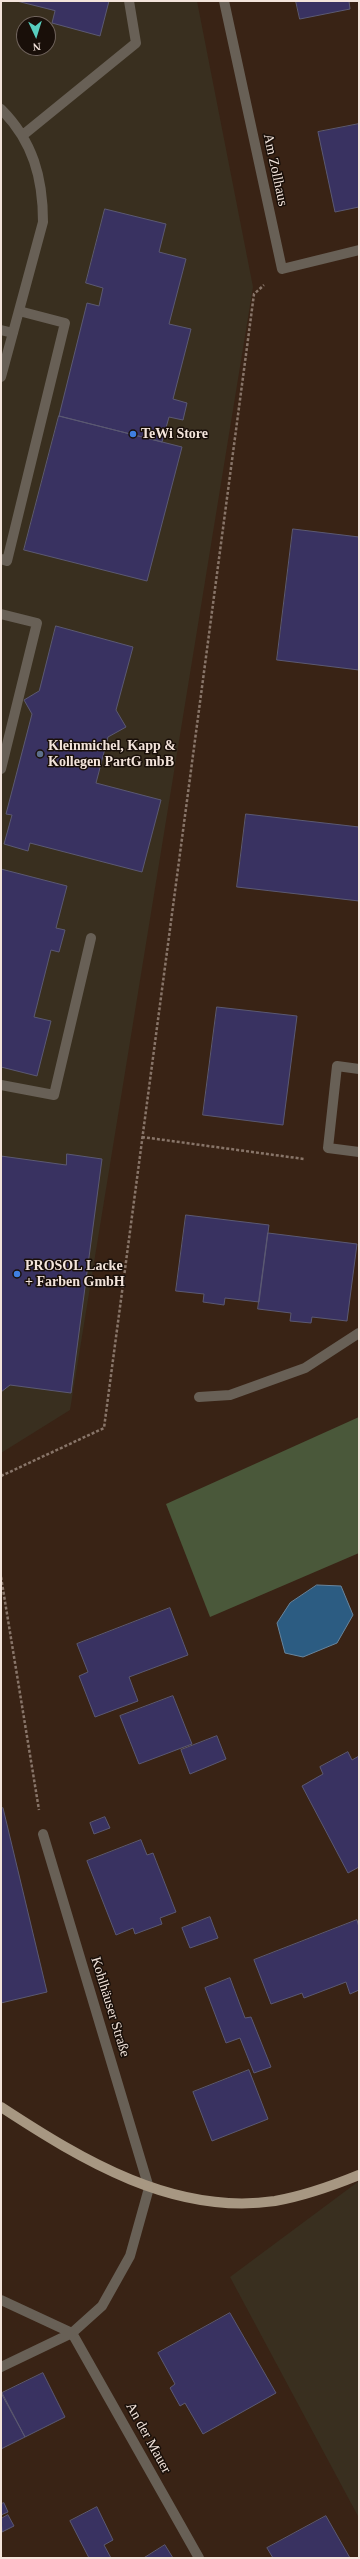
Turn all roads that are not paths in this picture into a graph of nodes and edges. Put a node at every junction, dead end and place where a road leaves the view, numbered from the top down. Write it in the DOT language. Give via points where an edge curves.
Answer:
graph roads {
  1 [pos="129,1"];
  2 [pos="224,1"];
  3 [pos="1,109"];
  4 [pos="23,135"];
  5 [pos="359,250"];
  6 [pos="19,311"];
  7 [pos="1,330"];
  8 [pos="13,333"];
  9 [pos="1,377"];
  10 [pos="1,559"];
  11 [pos="1,614"];
  12 [pos="1,769"];
  13 [pos="91,938"];
  14 [pos="359,1069"];
  15 [pos="1,1085"];
  16 [pos="359,1152"];
  17 [pos="359,1333"];
  18 [pos="199,1397"];
  19 [pos="43,1834"];
  20 [pos="1,2107"];
  21 [pos="359,2175"];
  22 [pos="149,2188"];
  23 [pos="1,2300"];
  24 [pos="72,2333"];
  25 [pos="1,2367"];
  26 [pos="199,2558"];
  1 -- 4 [label="street" via="136,43"];
  2 -- 5 [label="street, Am Zollhaus" via="282,268"];
  3 -- 4 [label="street"];
  4 -- 6 [label="street" via="40,173 43,222"];
  6 -- 8 [label="street"];
  6 -- 10 [label="street" via="65,323 7,561"];
  7 -- 8 [label="street"];
  8 -- 9 [label="street"];
  11 -- 12 [label="street" via="37,623"];
  13 -- 15 [label="street" via="54,1095"];
  14 -- 16 [label="street" via="337,1066 328,1148"];
  17 -- 18 [label="street" via="305,1368 230,1395"];
  19 -- 22 [label="street, Kohlhäuser Straße"];
  20 -- 22 [label="main road" via="51,2140"];
  21 -- 22 [label="main road" via="324,2189 275,2201 228,2203 188,2198"];
  22 -- 24 [label="street" via="130,2256 102,2306"];
  23 -- 24 [label="street"];
  24 -- 25 [label="street"];
  24 -- 26 [label="street, An der Mauer"];
}
